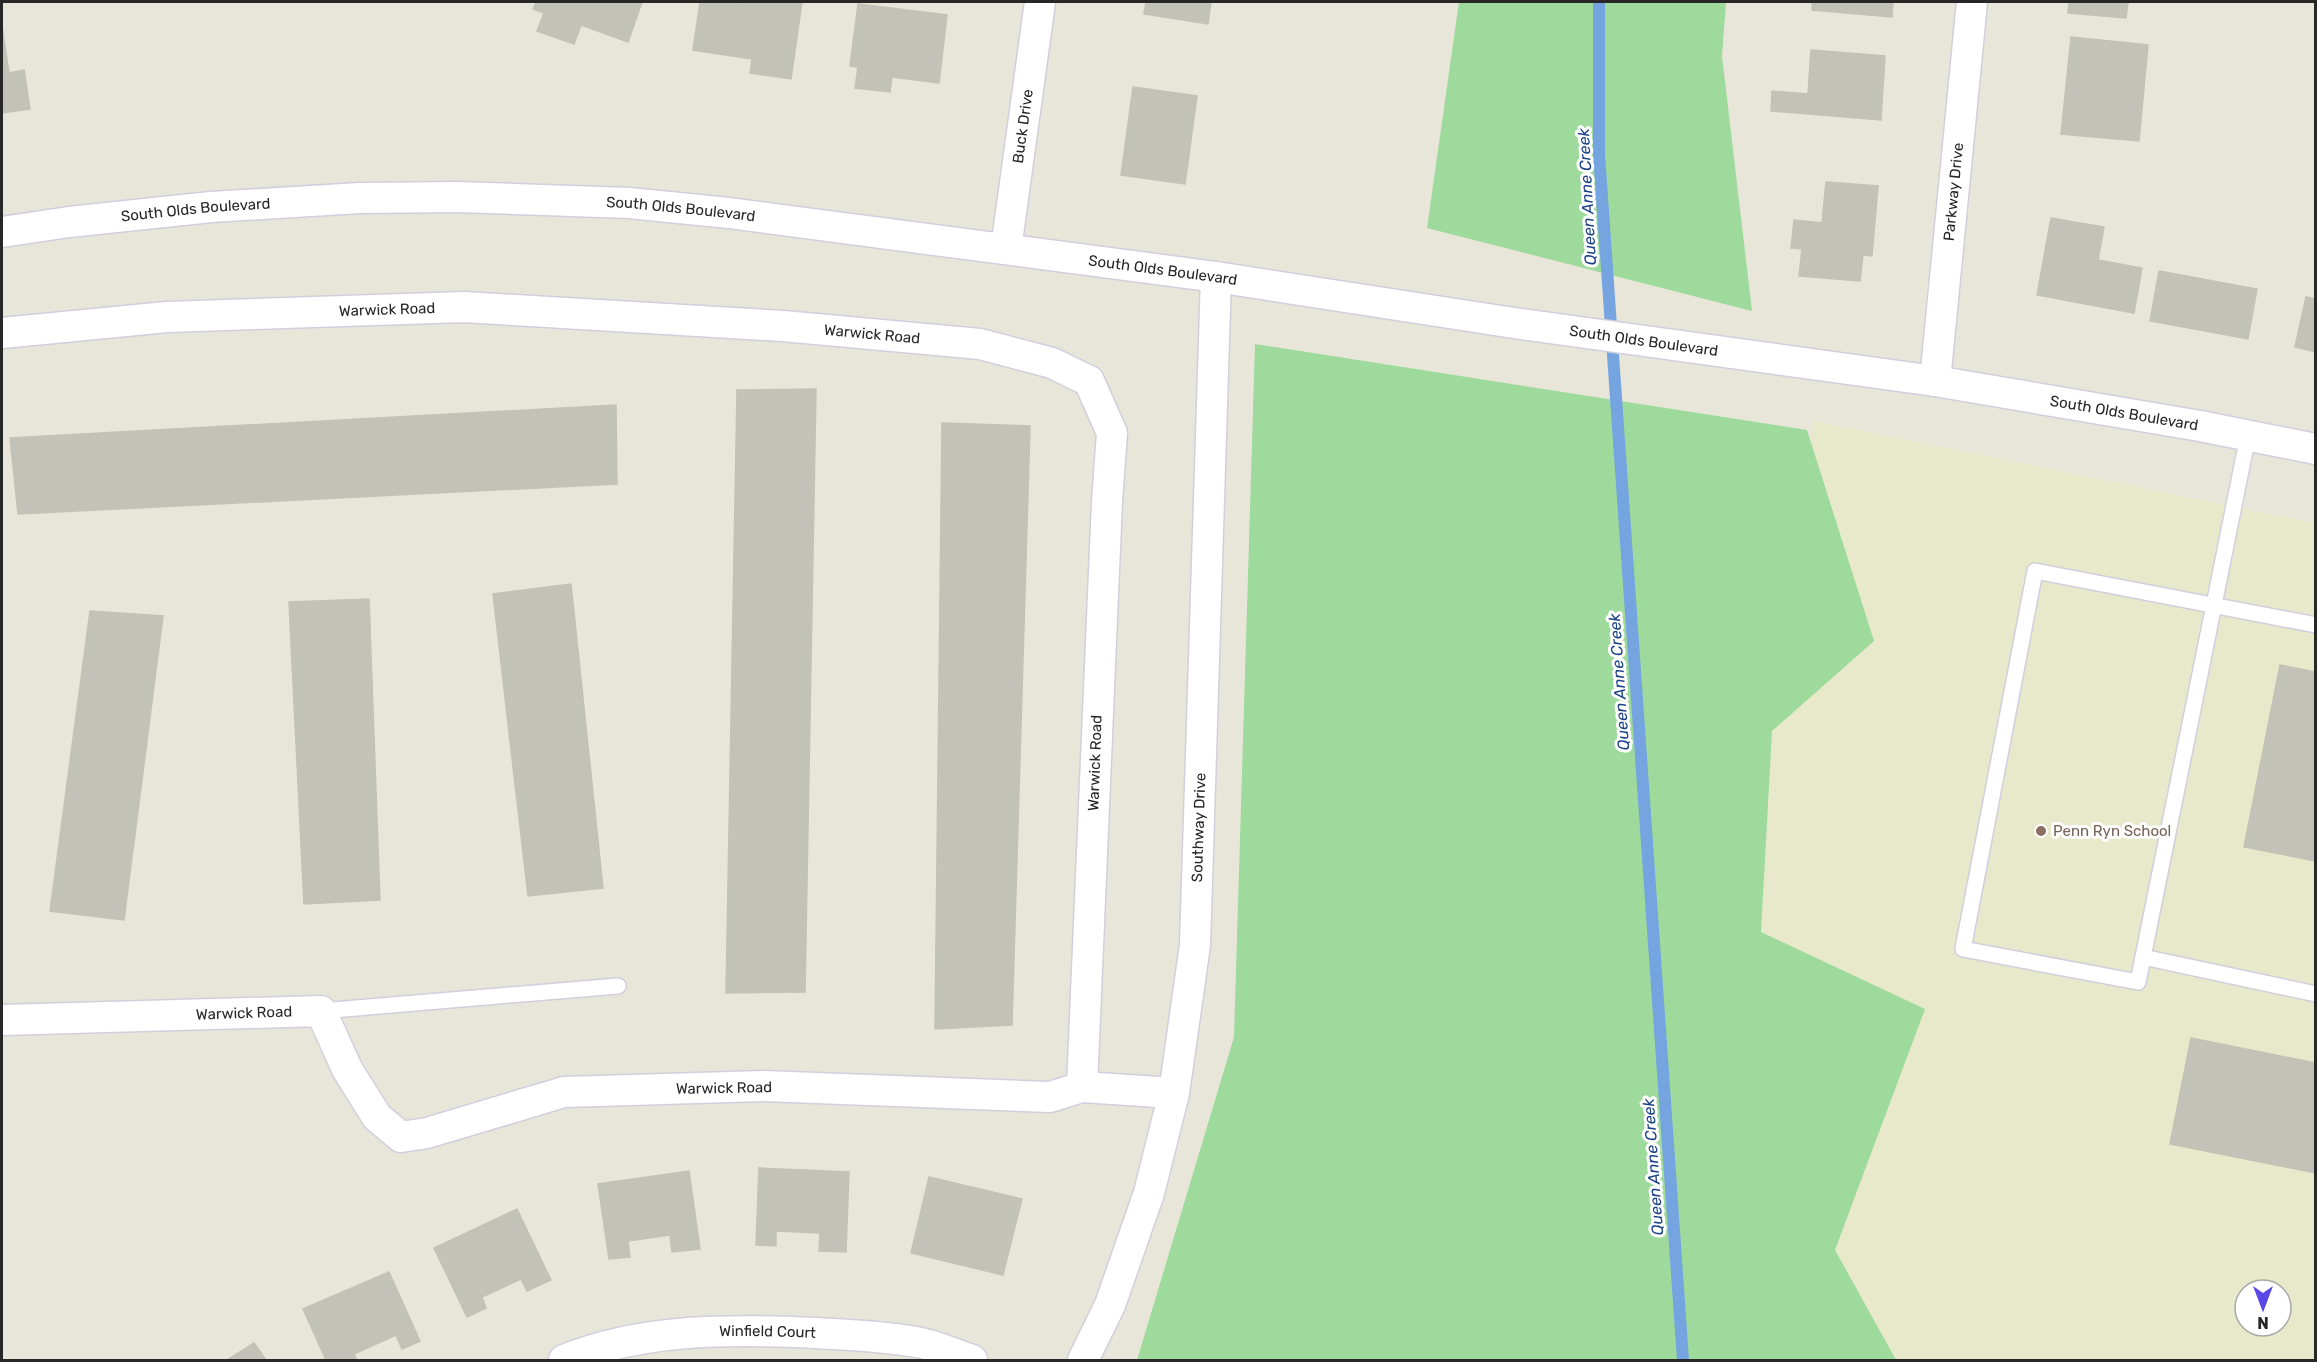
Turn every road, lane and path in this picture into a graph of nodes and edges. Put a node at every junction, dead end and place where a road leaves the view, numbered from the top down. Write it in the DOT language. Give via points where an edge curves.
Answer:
graph roads {
  1 [pos="1040,2"];
  2 [pos="1972,2"];
  3 [pos="2,232"];
  4 [pos="1006,249"];
  5 [pos="1216,277"];
  6 [pos="2,333"];
  7 [pos="1935,381"];
  8 [pos="2248,436"];
  9 [pos="2316,449"];
  10 [pos="2214,605"];
  11 [pos="2316,625"];
  12 [pos="2143,957"];
  13 [pos="618,986"];
  14 [pos="2316,994"];
  15 [pos="321,1011"];
  16 [pos="2,1020"];
  17 [pos="1082,1087"];
  18 [pos="1174,1093"];
  19 [pos="564,1360"];
  20 [pos="972,1360"];
  21 [pos="1083,1360"];
  1 -- 4 [label="street, Buck Drive"];
  2 -- 7 [label="street, Parkway Drive"];
  3 -- 4 [label="street, South Olds Boulevard" via="211,207 457,197 640,204"];
  4 -- 5 [label="street, South Olds Boulevard"];
  5 -- 7 [label="street, South Olds Boulevard"];
  5 -- 18 [label="street, Southway Drive" via="1195,945"];
  6 -- 17 [label="street, Warwick Road" via="167,317 465,307 783,326 980,344 1052,363 1089,381 1112,433"];
  7 -- 8 [label="street, South Olds Boulevard"];
  8 -- 9 [label="street, South Olds Boulevard"];
  8 -- 10 [label="lane"];
  10 -- 11 [label="lane"];
  10 -- 12 [label="lane"];
  10 -- 12 [label="lane" via="2035,571 1963,949 2138,982"];
  12 -- 14 [label="lane"];
  13 -- 15 [label="lane"];
  15 -- 16 [label="street, Warwick Road"];
  15 -- 17 [label="street, Warwick Road" via="347,1069 377,1117 402,1137 564,1092 764,1086 1050,1097"];
  17 -- 18 [label="street"];
  18 -- 21 [label="street, Southway Drive" via="1149,1193 1110,1305"];
  19 -- 20 [label="street, Winfield Court" via="608,1345 683,1333 746,1329 875,1336 918,1342"];
}
